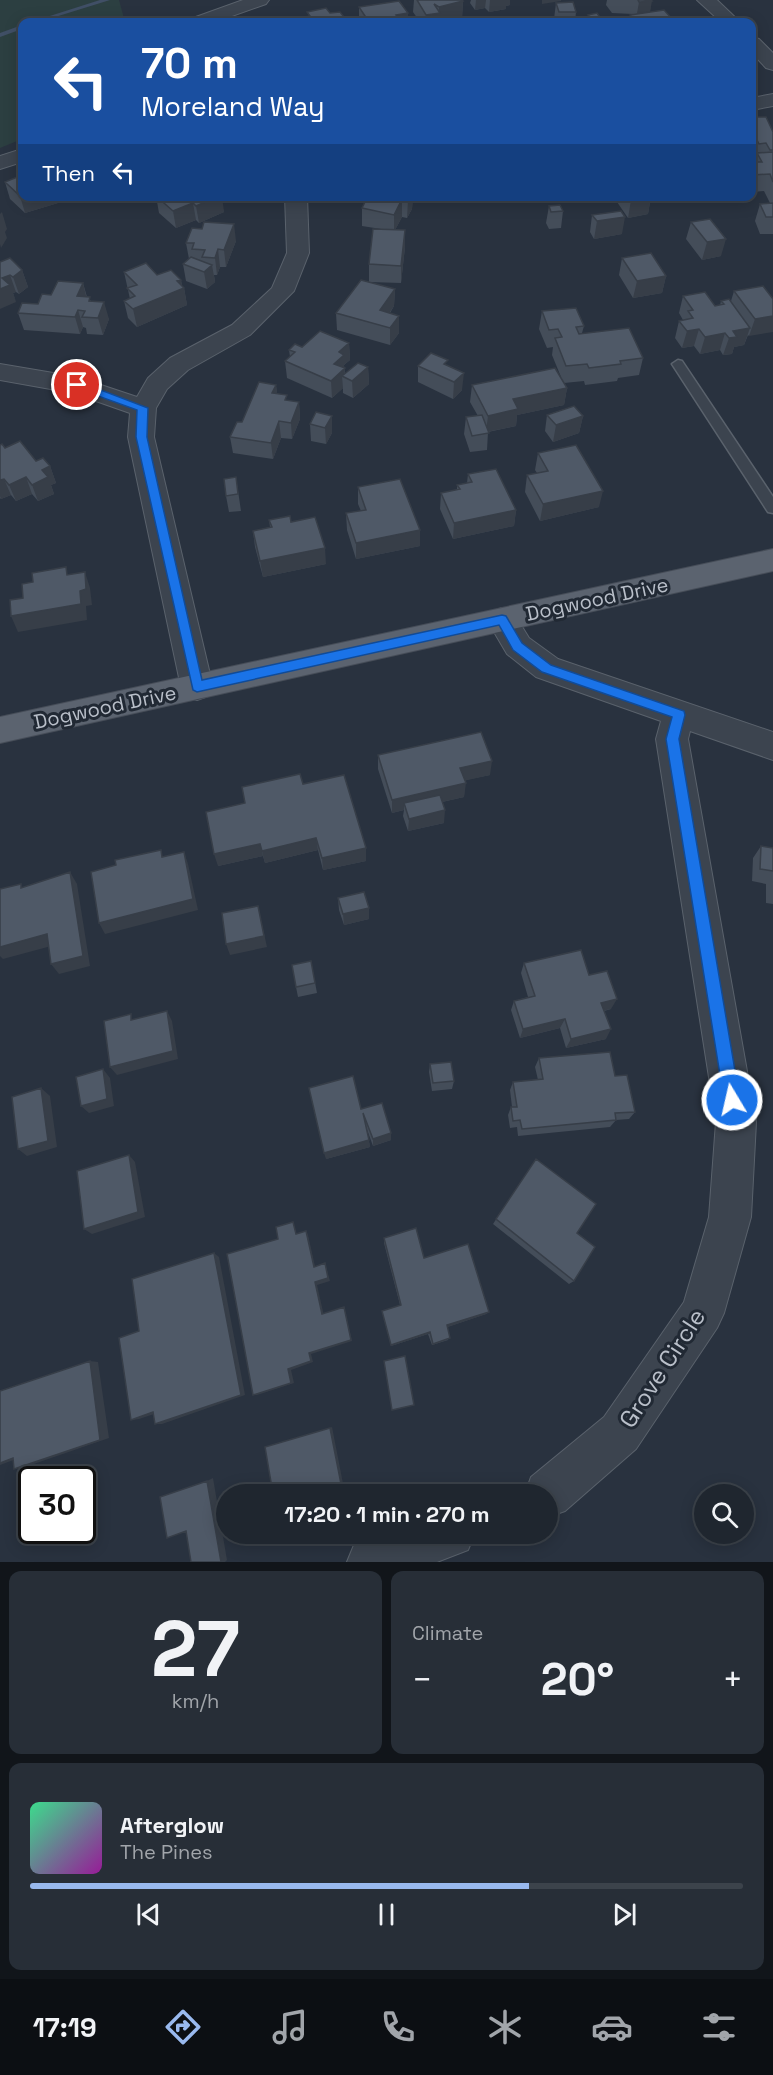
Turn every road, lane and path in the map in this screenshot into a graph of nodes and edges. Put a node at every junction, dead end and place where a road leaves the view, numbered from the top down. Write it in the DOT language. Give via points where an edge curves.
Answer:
graph roads {
  1 [pos="260,0"];
  2 [pos="706,0"];
  3 [pos="210,18"];
  4 [pos="726,18"];
  5 [pos="756,47"];
  6 [pos="773,64"];
  7 [pos="773,100"];
  8 [pos="756,103"];
  9 [pos="18,157"];
  10 [pos="0,164"];
  11 [pos="294,201"];
  12 [pos="678,364"];
  13 [pos="0,372"];
  14 [pos="143,408"];
  15 [pos="773,508"];
  16 [pos="773,560"];
  17 [pos="502,620"];
  18 [pos="197,687"];
  19 [pos="679,715"];
  20 [pos="0,730"];
  21 [pos="773,746"];
  22 [pos="558,1486"];
  23 [pos="421,1544"];
  24 [pos="371,1562"];
  1 -- 3 [label="street"];
  2 -- 4 [label="street"];
  5 -- 6 [label="street"];
  7 -- 8 [label="street"];
  9 -- 10 [label="street"];
  11 -- 14 [label="street" via="298,253 282,291 241,330 179,364 157,384"];
  12 -- 15 [label="lane"];
  13 -- 14 [label="street" via="77,385"];
  14 -- 18 [label="street" via="141,437"];
  16 -- 17 [label="main road, Dogwood Drive"];
  17 -- 18 [label="main road, Dogwood Drive"];
  17 -- 19 [label="street" via="518,646 547,668"];
  18 -- 20 [label="main road, Dogwood Drive"];
  19 -- 21 [label="street"];
  19 -- 22 [label="street, Grove Circle" via="672,739 736,1122 730,1217 702,1312 620,1433"];
  23 -- 24 [label="street"];
}
